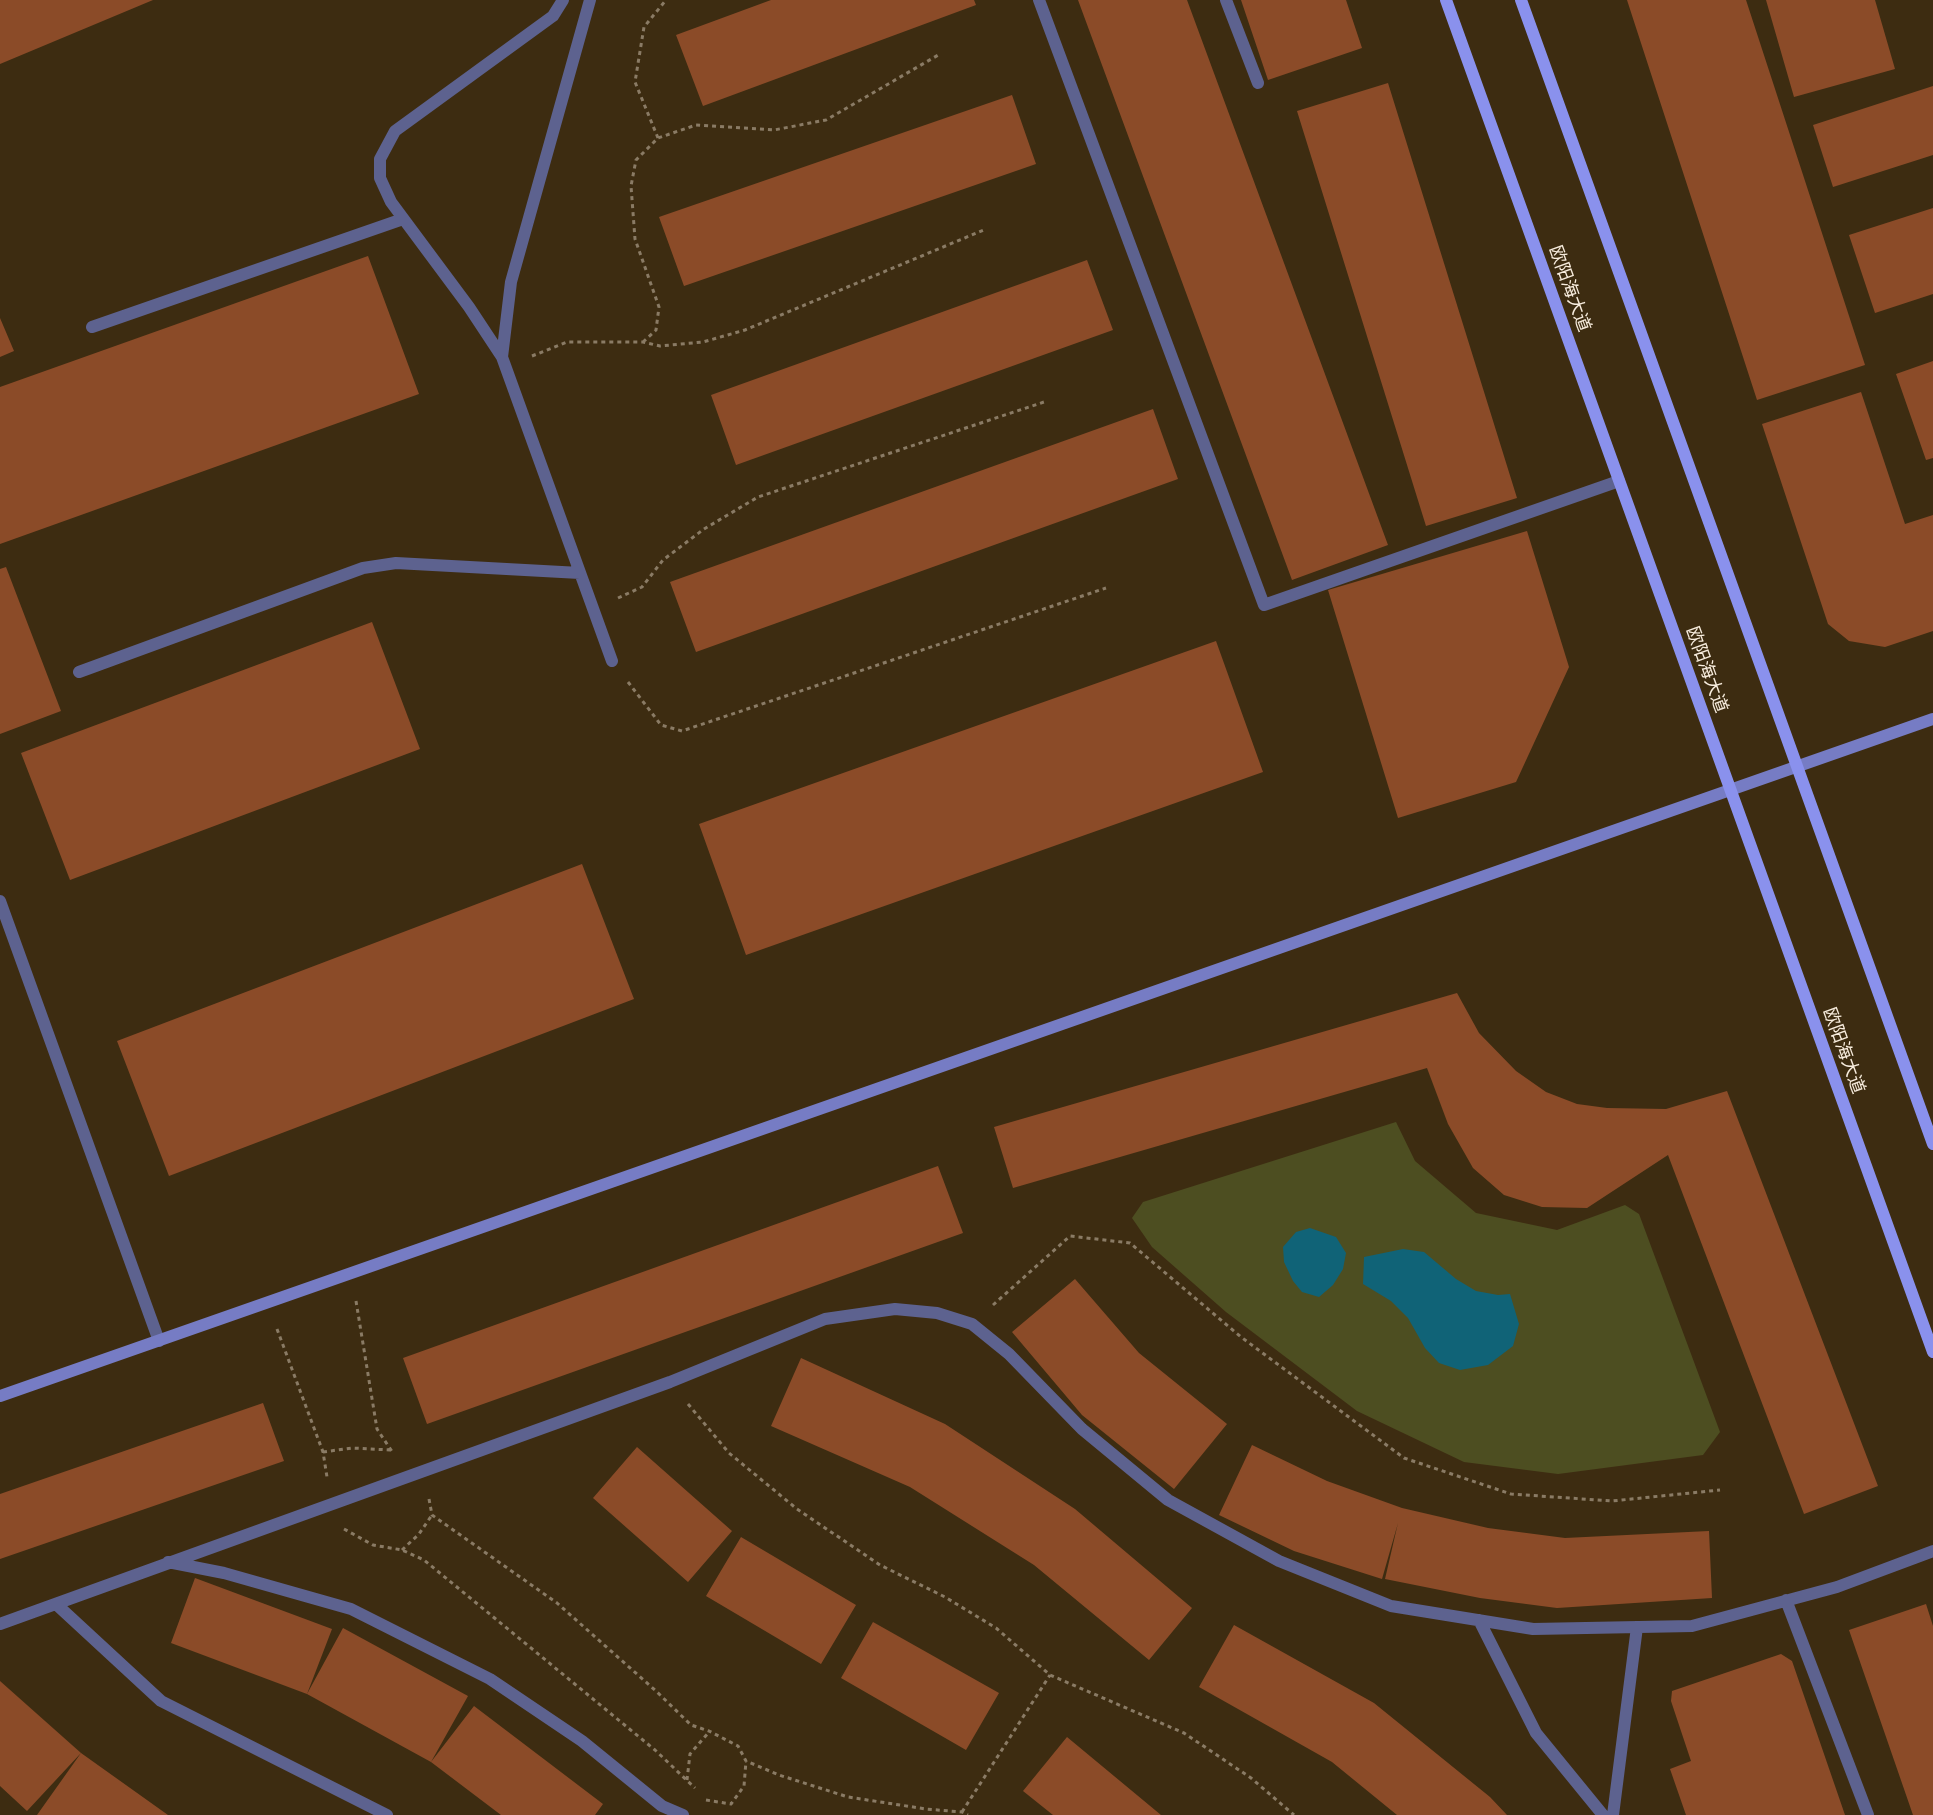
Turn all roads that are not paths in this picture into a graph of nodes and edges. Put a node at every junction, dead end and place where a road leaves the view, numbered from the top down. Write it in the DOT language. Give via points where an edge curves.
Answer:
graph roads {
  1 [pos="563,0"];
  2 [pos="590,0"];
  3 [pos="1039,0"];
  4 [pos="1226,0"];
  5 [pos="1446,0"];
  6 [pos="1521,0"];
  7 [pos="1258,83"];
  8 [pos="403,219"];
  9 [pos="92,327"];
  10 [pos="504,362"];
  11 [pos="1620,481"];
  12 [pos="580,573"];
  13 [pos="612,661"];
  14 [pos="79,672"];
  15 [pos="1933,719"];
  16 [pos="1797,767"];
  17 [pos="1731,790"];
  18 [pos="0,901"];
  19 [pos="1933,1144"];
  20 [pos="159,1340"];
  21 [pos="1933,1352"];
  22 [pos="0,1396"];
  23 [pos="1933,1551"];
  24 [pos="168,1562"];
  25 [pos="1786,1600"];
  26 [pos="56,1604"];
  27 [pos="1479,1620"];
  28 [pos="0,1624"];
  29 [pos="1637,1627"];
  30 [pos="387,1815"];
  31 [pos="683,1815"];
  32 [pos="1603,1815"];
  33 [pos="1613,1815"];
  34 [pos="1868,1815"];
  1 -- 8 [label="street" via="553,16 395,131 380,159 380,178"];
  2 -- 10 [label="street" via="512,282"];
  3 -- 11 [label="street" via="1264,605"];
  4 -- 7 [label="street"];
  5 -- 11 [label="main road, 欧阳海大道"];
  6 -- 16 [label="main road"];
  8 -- 9 [label="street"];
  8 -- 10 [label="street" via="469,307"];
  10 -- 12 [label="street"];
  11 -- 17 [label="main road, 欧阳海大道"];
  12 -- 13 [label="street"];
  12 -- 14 [label="street" via="396,563 363,568"];
  15 -- 16 [label="main road"];
  16 -- 17 [label="main road"];
  16 -- 19 [label="main road"];
  17 -- 20 [label="main road"];
  17 -- 21 [label="main road, 欧阳海大道"];
  18 -- 20 [label="street"];
  20 -- 22 [label="main road"];
  23 -- 25 [label="street" via="1837,1587"];
  24 -- 26 [label="street"];
  24 -- 27 [label="street" via="670,1382 825,1319 895,1309 938,1313 972,1324 1010,1354 1082,1429 1168,1500 1279,1561 1391,1606"];
  24 -- 31 [label="street" via="224,1573 351,1609 490,1680 582,1741 662,1806"];
  25 -- 29 [label="street" via="1692,1626"];
  25 -- 34 [label="street"];
  26 -- 28 [label="street"];
  26 -- 30 [label="street" via="161,1700"];
  27 -- 29 [label="street" via="1534,1629"];
  27 -- 32 [label="street" via="1536,1733"];
  29 -- 33 [label="street"];
}
